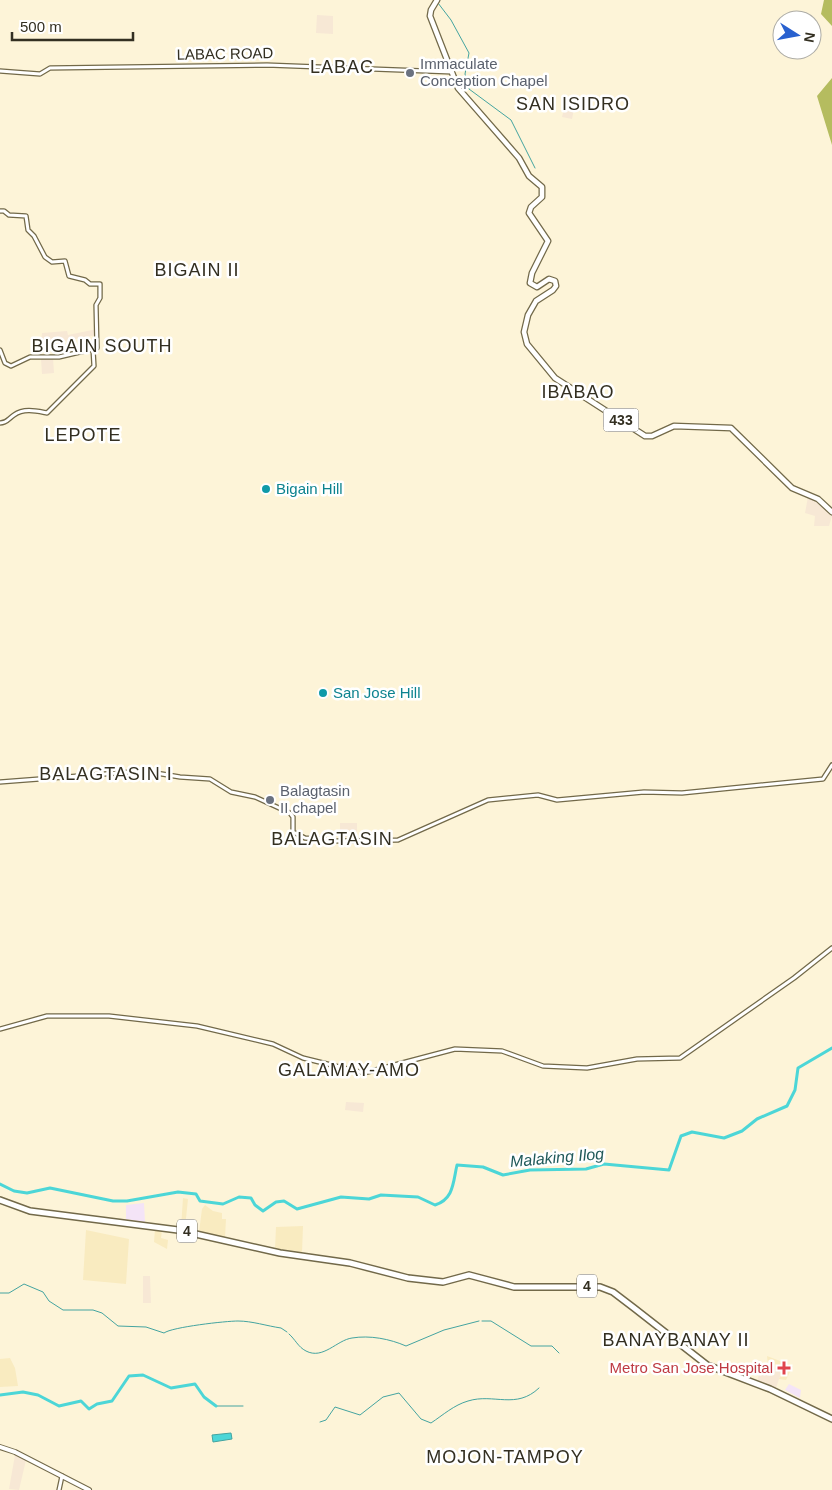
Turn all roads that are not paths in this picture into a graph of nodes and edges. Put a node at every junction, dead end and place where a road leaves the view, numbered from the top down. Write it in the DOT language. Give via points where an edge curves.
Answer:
graph roads {
  1 [pos="438,0"];
  2 [pos="0,71"];
  3 [pos="452,72"];
  4 [pos="0,211"];
  5 [pos="94,349"];
  6 [pos="0,350"];
  7 [pos="0,423"];
  8 [pos="832,512"];
  9 [pos="832,765"];
  10 [pos="0,782"];
  11 [pos="832,948"];
  12 [pos="0,1029"];
  13 [pos="0,1200"];
  14 [pos="832,1419"];
  15 [pos="0,1447"];
  16 [pos="62,1476"];
  17 [pos="59,1490"];
  18 [pos="89,1490"];
  1 -- 3 [label="main road, 433" via="431,14"];
  2 -- 3 [label="street, LABAC ROAD" via="40,74 52,68 267,65"];
  3 -- 8 [label="main road, 433" via="462,94 516,154 529,176 542,187 542,197 529,213 548,241 530,283 537,286 549,279 556,286 535,302 524,332 527,344 548,371 646,436 674,426 731,428 792,488 818,499"];
  4 -- 5 [label="street" via="26,216 28,230 45,257 52,262 65,261 69,276 100,284 100,298 96,305 98,343"];
  5 -- 6 [label="street" via="59,357 30,357 11,366 5,363"];
  5 -- 7 [label="street" via="94,366 47,413 23,411"];
  9 -- 10 [label="street" via="823,779 800,783 557,800 538,795 488,800 406,838 377,841 336,841 299,836 293,832 290,813 255,797 231,792 210,779 137,771"];
  11 -- 12 [label="street" via="680,1058 636,1059 587,1068 543,1066 502,1051 455,1049 364,1073 303,1058 273,1044 197,1026 115,1016 55,1015"];
  13 -- 14 [label="highway, 4" via="30,1211 166,1227 280,1253 350,1263 408,1278 443,1282 469,1275 514,1287 600,1287 613,1292 707,1365 773,1390"];
  15 -- 16 [label="main road"];
  16 -- 17 [label="street"];
  16 -- 18 [label="main road"];
}
